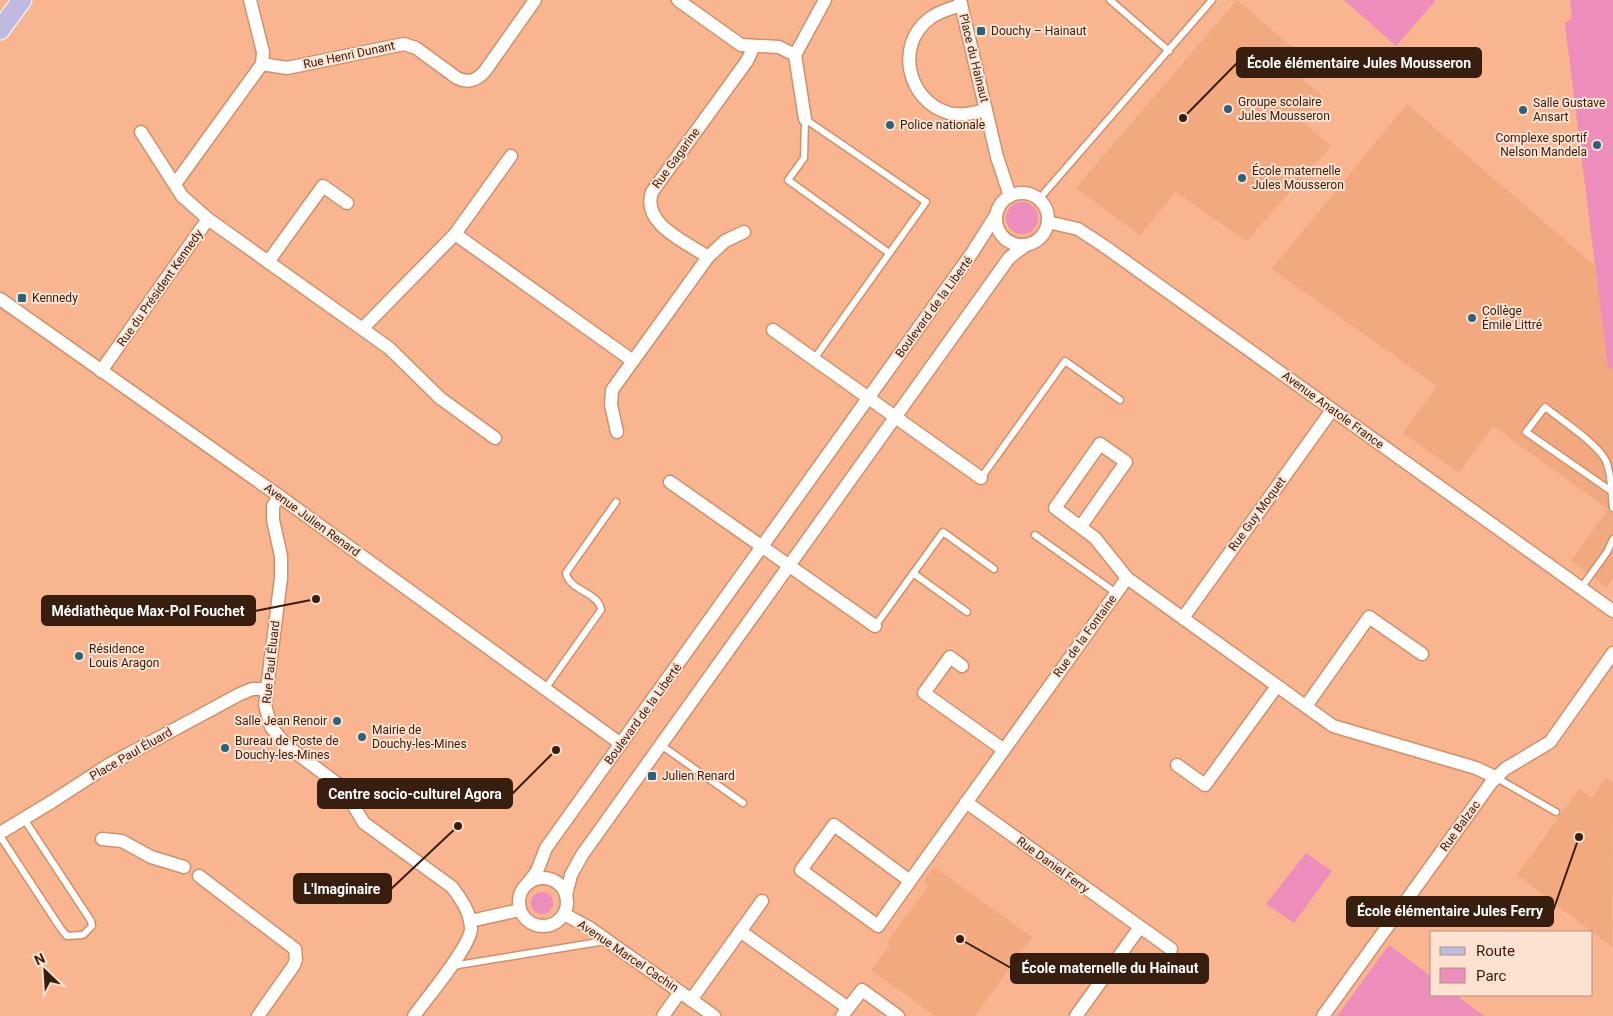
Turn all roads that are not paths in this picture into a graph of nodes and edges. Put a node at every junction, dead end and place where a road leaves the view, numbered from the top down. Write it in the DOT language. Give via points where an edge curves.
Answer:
graph roads {
  1 [pos="7,0"];
  2 [pos="22,0"];
  3 [pos="250,0"];
  4 [pos="535,0"];
  5 [pos="678,0"];
  6 [pos="826,0"];
  7 [pos="1110,0"];
  8 [pos="1212,0"];
  9 [pos="960,3"];
  10 [pos="0,10"];
  11 [pos="0,30"];
  12 [pos="754,46"];
  13 [pos="1169,51"];
  14 [pos="796,55"];
  15 [pos="262,64"];
  16 [pos="986,110"];
  17 [pos="805,119"];
  18 [pos="141,132"];
  19 [pos="511,156"];
  20 [pos="176,184"];
  21 [pos="1010,196"];
  22 [pos="1039,199"];
  23 [pos="347,203"];
  24 [pos="996,215"];
  25 [pos="208,219"];
  26 [pos="1048,222"];
  27 [pos="744,232"];
  28 [pos="455,234"];
  29 [pos="1026,245"];
  30 [pos="889,253"];
  31 [pos="708,257"];
  32 [pos="268,262"];
  33 [pos="0,299"];
  34 [pos="362,328"];
  35 [pos="773,330"];
  36 [pos="814,359"];
  37 [pos="633,361"];
  38 [pos="101,371"];
  39 [pos="869,398"];
  40 [pos="1120,400"];
  41 [pos="1332,410"];
  42 [pos="895,417"];
  43 [pos="617,432"];
  44 [pos="495,438"];
  45 [pos="981,478"];
  46 [pos="670,482"];
  47 [pos="1611,491"];
  48 [pos="279,496"];
  49 [pos="616,502"];
  50 [pos="1613,508"];
  51 [pos="1081,526"];
  52 [pos="1035,535"];
  53 [pos="1613,539"];
  54 [pos="762,546"];
  55 [pos="789,565"];
  56 [pos="994,569"];
  57 [pos="914,573"];
  58 [pos="1127,578"];
  59 [pos="1581,588"];
  60 [pos="1116,593"];
  61 [pos="1613,611"];
  62 [pos="967,612"];
  63 [pos="1183,618"];
  64 [pos="875,626"];
  65 [pos="1613,653"];
  66 [pos="1422,654"];
  67 [pos="962,666"];
  68 [pos="1277,686"];
  69 [pos="267,689"];
  70 [pos="545,689"];
  71 [pos="1306,706"];
  72 [pos="621,744"];
  73 [pos="660,745"];
  74 [pos="1004,750"];
  75 [pos="1177,765"];
  76 [pos="1495,777"];
  77 [pos="966,802"];
  78 [pos="743,803"];
  79 [pos="1556,812"];
  80 [pos="24,819"];
  81 [pos="0,834"];
  82 [pos="102,839"];
  83 [pos="184,867"];
  84 [pos="199,876"];
  85 [pos="910,881"];
  86 [pos="528,883"];
  87 [pos="566,894"];
  88 [pos="762,901"];
  89 [pos="520,910"];
  90 [pos="564,914"];
  91 [pos="470,921"];
  92 [pos="1140,927"];
  93 [pos="740,931"];
  94 [pos="609,941"];
  95 [pos="1171,949"];
  96 [pos="450,966"];
  97 [pos="680,992"];
  98 [pos="691,1000"];
  99 [pos="845,1012"];
  100 [pos="258,1016"];
  101 [pos="414,1016"];
  102 [pos="663,1016"];
  103 [pos="714,1016"];
  104 [pos="898,1016"];
  105 [pos="1076,1016"];
  106 [pos="1324,1016"];
  1 -- 10 [label="main road"];
  2 -- 11 [label="main road"];
  3 -- 15 [label="street" via="263,52"];
  4 -- 15 [label="street, Rue Henri Dunant" via="485,71 474,80 463,81 416,48 404,44 287,68"];
  5 -- 12 [label="street" via="737,42"];
  6 -- 14 [label="street"];
  7 -- 13 [label="lane"];
  8 -- 13 [label="lane"];
  9 -- 16 [label="street, Place du Hainaut"];
  9 -- 16 [label="street, Place du Hainaut" via="936,14 918,30 910,51 911,75 922,96 940,110 963,115"];
  12 -- 14 [label="street" via="779,47"];
  12 -- 31 [label="street, Rue Gagarine" via="747,61 650,196 650,208 655,219"];
  13 -- 22 [label="lane"];
  14 -- 17 [label="street"];
  15 -- 20 [label="street"];
  16 -- 21 [label="street, Place du Hainaut"];
  17 -- 30 [label="lane" via="804,158 788,180"];
  17 -- 30 [label="lane" via="926,202"];
  18 -- 20 [label="street, Rue du Président Kennedy"];
  19 -- 28 [label="street"];
  20 -- 25 [label="street, Rue du Président Kennedy" via="188,202"];
  21 -- 22 [label="street" via="1025,193"];
  21 -- 24 [label="street" via="1002,202"];
  22 -- 26 [label="street" via="1046,208"];
  23 -- 32 [label="street" via="323,186"];
  24 -- 29 [label="street" via="1002,236 1012,243"];
  24 -- 39 [label="street, Boulevard de la Liberté"];
  25 -- 32 [label="street"];
  25 -- 38 [label="street, Rue du Président Kennedy"];
  26 -- 29 [label="street" via="1042,235"];
  26 -- 41 [label="street, Avenue Anatole France" via="1086,233"];
  27 -- 31 [label="street" via="725,241"];
  28 -- 34 [label="street"];
  28 -- 37 [label="street"];
  29 -- 42 [label="street" via="1010,258"];
  30 -- 36 [label="lane"];
  31 -- 37 [label="street"];
  32 -- 34 [label="street"];
  33 -- 38 [label="street, Avenue Julien Renard"];
  34 -- 44 [label="street" via="389,348 440,398"];
  35 -- 36 [label="street"];
  36 -- 39 [label="street"];
  37 -- 43 [label="street" via="611,394"];
  38 -- 48 [label="street, Avenue Julien Renard"];
  39 -- 42 [label="street"];
  39 -- 54 [label="street, Boulevard de la Liberté"];
  40 -- 45 [label="lane" via="1065,362"];
  41 -- 59 [label="street, Avenue Anatole France"];
  41 -- 63 [label="street, Rue Guy Moquet"];
  42 -- 45 [label="street"];
  42 -- 55 [label="street"];
  46 -- 54 [label="street"];
  47 -- 47 [label="lane" via="1606,462 1599,451 1545,407 1526,432"];
  47 -- 50 [label="lane"];
  48 -- 69 [label="street, Rue Paul Éluard" via="273,506 273,520 281,556 281,578"];
  48 -- 70 [label="street, Avenue Julien Renard"];
  49 -- 70 [label="lane" via="566,573 569,580 598,601 602,610"];
  51 -- 51 [label="street" via="1126,462 1100,444 1055,508"];
  51 -- 58 [label="street" via="1102,545"];
  52 -- 60 [label="lane"];
  53 -- 59 [label="lane"];
  54 -- 55 [label="street"];
  54 -- 72 [label="street, Boulevard de la Liberté"];
  55 -- 64 [label="street"];
  55 -- 73 [label="street"];
  56 -- 57 [label="lane" via="943,532"];
  57 -- 62 [label="lane"];
  57 -- 64 [label="lane"];
  58 -- 60 [label="street, Rue de la Fontaine"];
  58 -- 63 [label="street"];
  59 -- 61 [label="street, Avenue Anatole France"];
  60 -- 74 [label="street, Rue de la Fontaine"];
  63 -- 68 [label="street"];
  65 -- 76 [label="street, Rue Balzac" via="1550,742"];
  66 -- 71 [label="street" via="1369,618"];
  67 -- 74 [label="street" via="950,657 924,692"];
  68 -- 71 [label="street"];
  68 -- 75 [label="street" via="1205,786"];
  69 -- 80 [label="street, Place Paul Éluard" via="252,689 240,694 110,764"];
  69 -- 91 [label="street, Rue Paul Éluard" via="266,712 271,727 281,740 343,788 364,823 452,887"];
  70 -- 72 [label="street, Avenue Julien Renard"];
  71 -- 76 [label="street" via="1339,729 1476,768"];
  72 -- 86 [label="street, Boulevard de la Liberté" via="546,848 537,871"];
  73 -- 78 [label="lane"];
  73 -- 87 [label="street" via="578,862"];
  74 -- 77 [label="street, Rue de la Fontaine"];
  76 -- 79 [label="lane"];
  76 -- 106 [label="street, Rue Balzac"];
  77 -- 85 [label="street, Rue de la Fontaine"];
  77 -- 92 [label="street, Rue Daniel Ferry"];
  80 -- 81 [label="street, Place Paul Éluard"];
  80 -- 81 [label="lane" via="91,921 92,926 83,935 67,936 61,929"];
  82 -- 83 [label="street" via="122,841 151,857"];
  84 -- 100 [label="street" via="295,949 294,965"];
  85 -- 85 [label="street, Rue de la Fontaine" via="834,825 801,870 878,926"];
  86 -- 87 [label="street" via="541,878 551,880"];
  86 -- 89 [label="street" via="520,895"];
  87 -- 90 [label="street"];
  88 -- 93 [label="street, Avenue Marcel Cachin"];
  89 -- 90 [label="street" via="528,921 542,926 553,924"];
  89 -- 91 [label="street"];
  90 -- 94 [label="street, Avenue Marcel Cachin"];
  91 -- 96 [label="street" via="468,940"];
  92 -- 95 [label="street, Rue Daniel Ferry"];
  92 -- 105 [label="street"];
  93 -- 98 [label="street, Avenue Marcel Cachin"];
  93 -- 99 [label="street"];
  94 -- 96 [label="lane"];
  94 -- 97 [label="street, Avenue Marcel Cachin"];
  96 -- 101 [label="street"];
  97 -- 98 [label="street, Avenue Marcel Cachin"];
  97 -- 102 [label="street"];
  98 -- 103 [label="street, Avenue Marcel Cachin"];
  99 -- 104 [label="street" via="862,990"];
}
